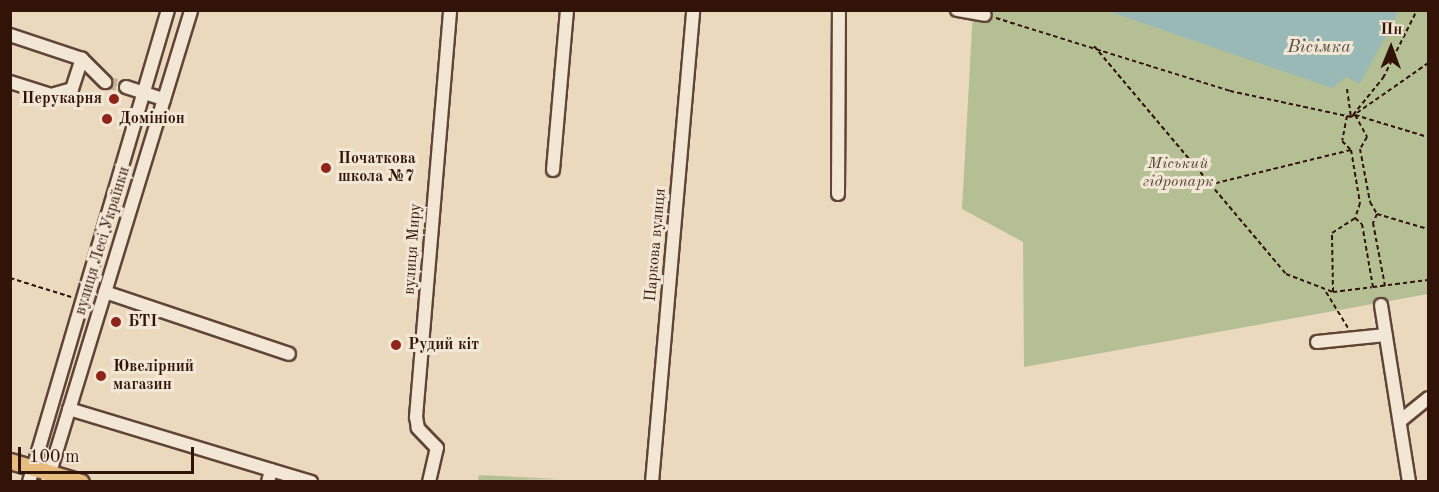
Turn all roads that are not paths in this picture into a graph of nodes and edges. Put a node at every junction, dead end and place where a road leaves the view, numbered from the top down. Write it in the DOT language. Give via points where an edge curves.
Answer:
graph roads {
  1 [pos="168,10"];
  2 [pos="191,10"];
  3 [pos="450,10"];
  4 [pos="567,10"];
  5 [pos="693,10"];
  6 [pos="839,10"];
  7 [pos="957,10"];
  8 [pos="985,15"];
  9 [pos="10,35"];
  10 [pos="82,59"];
  11 [pos="10,82"];
  12 [pos="105,82"];
  13 [pos="126,87"];
  14 [pos="143,92"];
  15 [pos="164,99"];
  16 [pos="553,170"];
  17 [pos="838,194"];
  18 [pos="104,299"];
  19 [pos="81,300"];
  20 [pos="1381,305"];
  21 [pos="1386,335"];
  22 [pos="1317,342"];
  23 [pos="289,354"];
  24 [pos="1428,398"];
  25 [pos="69,409"];
  26 [pos="1400,421"];
  27 [pos="10,461"];
  28 [pos="31,474"];
  29 [pos="270,476"];
  30 [pos="48,477"];
  31 [pos="81,482"];
  32 [pos="312,482"];
  33 [pos="429,482"];
  34 [pos="652,482"];
  35 [pos="1409,482"];
  1 -- 14 [label="street, вулиця Лесі Українки"];
  2 -- 15 [label="street, вулиця Лесі Українки"];
  3 -- 33 [label="street, вулиця Миру" via="416,417 418,428 437,448"];
  4 -- 16 [label="street"];
  5 -- 34 [label="street, Паркова вулиця"];
  6 -- 17 [label="street"];
  7 -- 8 [label="street"];
  9 -- 10 [label="street"];
  10 -- 11 [label="street" via="72,89 51,95"];
  10 -- 12 [label="street"];
  13 -- 14 [label="street"];
  14 -- 15 [label="street"];
  14 -- 19 [label="street, вулиця Лесі Українки"];
  15 -- 18 [label="street, вулиця Лесі Українки"];
  18 -- 19 [label="street"];
  18 -- 23 [label="street"];
  18 -- 25 [label="street, вулиця Лесі Українки"];
  19 -- 28 [label="street, вулиця Лесі Українки"];
  20 -- 21 [label="street"];
  21 -- 22 [label="street"];
  21 -- 26 [label="street"];
  24 -- 26 [label="street"];
  25 -- 29 [label="street"];
  25 -- 30 [label="street, вулиця Лесі Українки"];
  26 -- 35 [label="street"];
  27 -- 28 [label="main road"];
  28 -- 30 [label="main road"];
  29 -- 32 [label="street"];
  30 -- 31 [label="main road"];
}
